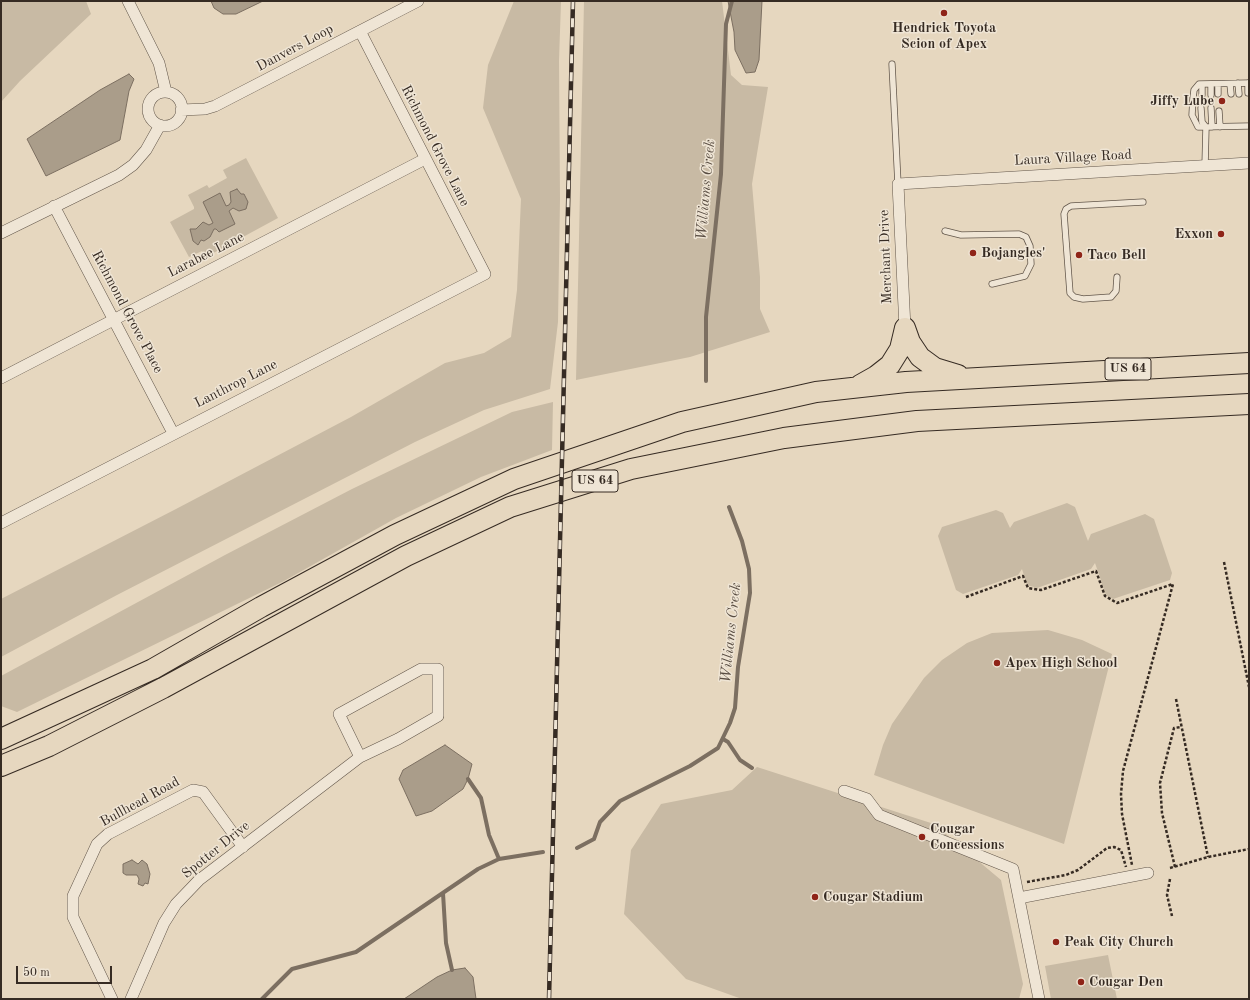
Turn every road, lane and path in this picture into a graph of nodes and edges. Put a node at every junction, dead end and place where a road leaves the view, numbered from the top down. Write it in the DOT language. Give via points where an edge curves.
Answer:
graph roads {
  1 [pos="128,1"];
  2 [pos="418,1"];
  3 [pos="360,31"];
  4 [pos="892,64"];
  5 [pos="1238,83"];
  6 [pos="1202,84"];
  7 [pos="1211,84"];
  8 [pos="1218,84"];
  9 [pos="1230,84"];
  10 [pos="1249,84"];
  11 [pos="166,92"];
  12 [pos="1248,93"];
  13 [pos="1218,94"];
  14 [pos="1231,94"];
  15 [pos="1239,94"];
  16 [pos="1202,95"];
  17 [pos="1211,95"];
  18 [pos="1201,108"];
  19 [pos="1211,108"];
  20 [pos="182,110"];
  21 [pos="1220,111"];
  22 [pos="1240,120"];
  23 [pos="160,125"];
  24 [pos="1240,126"];
  25 [pos="1249,126"];
  26 [pos="1209,127"];
  27 [pos="1220,127"];
  28 [pos="425,159"];
  29 [pos="1249,163"];
  30 [pos="1205,166"];
  31 [pos="898,184"];
  32 [pos="1143,202"];
  33 [pos="54,206"];
  34 [pos="945,231"];
  35 [pos="1,233"];
  36 [pos="485,274"];
  37 [pos="1117,277"];
  38 [pos="992,284"];
  39 [pos="115,319"];
  40 [pos="905,328"];
  41 [pos="1249,363"];
  42 [pos="1,378"];
  43 [pos="968,378"];
  44 [pos="853,388"];
  45 [pos="1249,404"];
  46 [pos="173,433"];
  47 [pos="1,523"];
  48 [pos="1224,562"];
  49 [pos="966,597"];
  50 [pos="1249,687"];
  51 [pos="1176,699"];
  52 [pos="1181,727"];
  53 [pos="2,739"];
  54 [pos="360,757"];
  55 [pos="1,766"];
  56 [pos="844,791"];
  57 [pos="242,847"];
  58 [pos="1249,849"];
  59 [pos="1208,857"];
  60 [pos="1175,867"];
  61 [pos="1170,868"];
  62 [pos="1148,873"];
  63 [pos="1131,876"];
  64 [pos="1170,879"];
  65 [pos="1016,884"];
  66 [pos="1019,898"];
  67 [pos="1172,916"];
  68 [pos="112,999"];
  69 [pos="131,999"];
  70 [pos="1039,999"];
  1 -- 11 [label="street" via="159,63"];
  2 -- 3 [label="street, Danvers Loop"];
  3 -- 20 [label="street, Danvers Loop" via="215,106"];
  3 -- 28 [label="street, Richmond Grove Lane"];
  4 -- 31 [label="lane"];
  5 -- 9 [label="lane"];
  5 -- 10 [label="lane"];
  5 -- 15 [label="lane"];
  6 -- 7 [label="lane"];
  6 -- 16 [label="lane"];
  6 -- 26 [label="lane" via="1194,90 1192,115 1198,126"];
  7 -- 8 [label="lane"];
  7 -- 17 [label="lane"];
  8 -- 9 [label="lane"];
  8 -- 13 [label="lane"];
  9 -- 14 [label="lane"];
  10 -- 12 [label="lane"];
  11 -- 20 [label="street" via="176,96"];
  11 -- 23 [label="street" via="156,95 148,108 151,119"];
  18 -- 26 [label="lane" via="1202,122"];
  19 -- 26 [label="lane"];
  20 -- 23 [label="street" via="174,123"];
  21 -- 27 [label="lane"];
  22 -- 24 [label="lane"];
  23 -- 33 [label="street" via="146,150 133,165 119,175"];
  24 -- 25 [label="lane"];
  24 -- 27 [label="lane" via="1232,123"];
  26 -- 27 [label="lane"];
  26 -- 30 [label="lane"];
  28 -- 36 [label="street, Richmond Grove Lane"];
  28 -- 39 [label="street, Larabee Lane"];
  29 -- 30 [label="street, Laura Village Road"];
  30 -- 31 [label="street, Laura Village Road"];
  31 -- 40 [label="street, Merchant Drive"];
  32 -- 37 [label="lane" via="1071,206 1064,214 1070,293 1083,299 1110,297 1116,291"];
  33 -- 35 [label="street"];
  33 -- 39 [label="street, Richmond Grove Place"];
  34 -- 38 [label="lane" via="961,235 1026,236 1030,246 1031,264 1025,276"];
  36 -- 46 [label="street, Lanthrop Lane"];
  39 -- 42 [label="street, Larabee Lane"];
  39 -- 46 [label="street, Richmond Grove Place"];
  40 -- 43 [label="highway" via="915,350 928,364"];
  40 -- 44 [label="highway" via="900,350 890,365"];
  41 -- 43 [label="highway, US 64"];
  43 -- 44 [label="highway, US 64"];
  44 -- 53 [label="highway, US 64" via="816,392 682,422 514,479 395,535 153,669"];
  45 -- 55 [label="highway, US 64" via="917,422 784,438 631,469 510,507 406,556 163,688 49,746"];
  46 -- 47 [label="street, Lanthrop Lane"];
  48 -- 50 [label="path"];
  49 -- 63 [label="path" via="1023,576 1028,588 1042,590 1096,571 1105,596 1117,602 1173,584 1123,771 1120,794"];
  51 -- 52 [label="path"];
  52 -- 59 [label="path"];
  52 -- 60 [label="path" via="1174,728 1160,783 1162,813"];
  54 -- 54 [label="street, Spotter Drive" via="438,716 438,669 421,669 339,714"];
  54 -- 57 [label="street, Spotter Drive"];
  56 -- 65 [label="street" via="867,799 879,815 1013,868"];
  57 -- 68 [label="street, Bullhead Road" via="203,792 193,790 108,834 97,844 73,896 74,917"];
  57 -- 69 [label="street, Spotter Drive" via="199,880 176,904 164,923"];
  58 -- 59 [label="path"];
  59 -- 60 [label="path"];
  60 -- 61 [label="path"];
  62 -- 63 [label="street"];
  63 -- 65 [label="path" via="1121,850 1114,847 1107,848 1078,870 1066,875"];
  63 -- 66 [label="street"];
  64 -- 67 [label="path" via="1167,895"];
  65 -- 66 [label="street"];
  66 -- 70 [label="street"];
}
